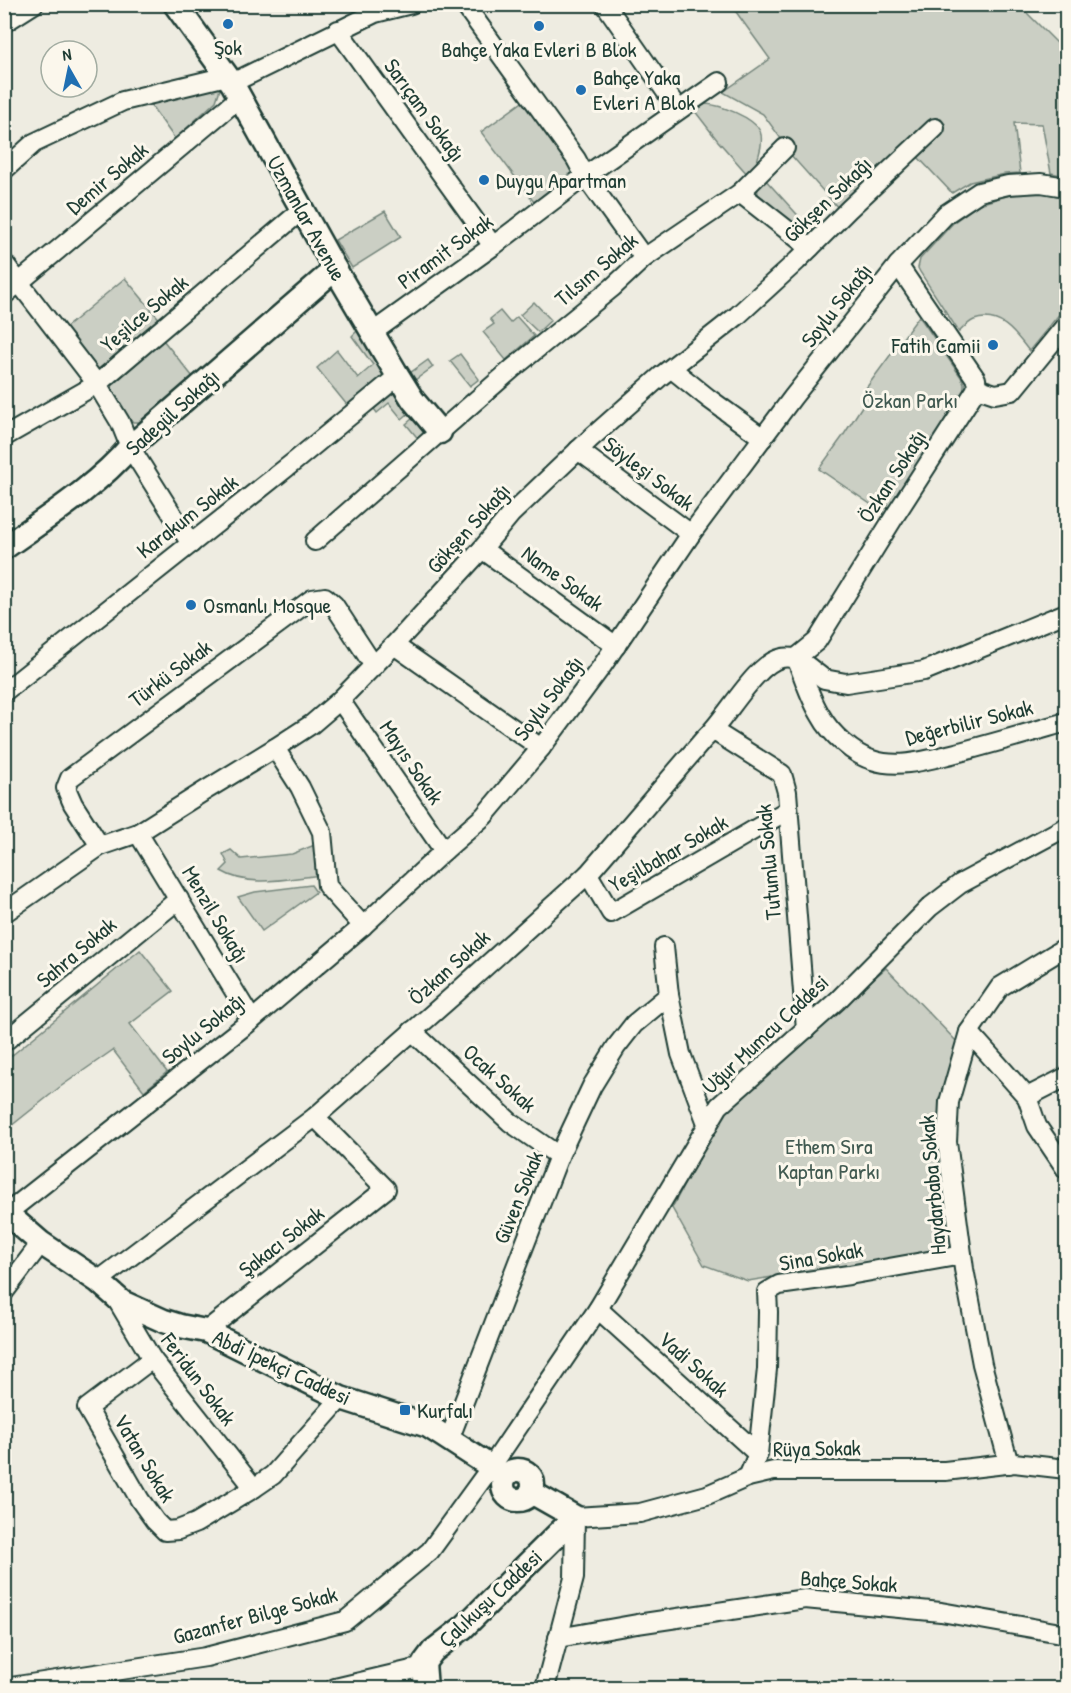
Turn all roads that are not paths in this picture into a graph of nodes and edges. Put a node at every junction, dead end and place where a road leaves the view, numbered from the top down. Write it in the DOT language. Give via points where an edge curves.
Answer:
graph roads {
  1 [pos="34,4"];
  2 [pos="175,4"];
  3 [pos="411,4"];
  4 [pos="464,4"];
  5 [pos="605,4"];
  6 [pos="371,9"];
  7 [pos="4,23"];
  8 [pos="338,30"];
  9 [pos="719,82"];
  10 [pos="233,86"];
  11 [pos="678,110"];
  12 [pos="935,128"];
  13 [pos="784,148"];
  14 [pos="4,170"];
  15 [pos="585,176"];
  16 [pos="1066,187"];
  17 [pos="740,193"];
  18 [pos="302,210"];
  19 [pos="494,246"];
  20 [pos="810,248"];
  21 [pos="644,258"];
  22 [pos="4,263"];
  23 [pos="898,265"];
  24 [pos="335,269"];
  25 [pos="20,282"];
  26 [pos="4,295"];
  27 [pos="1066,325"];
  28 [pos="373,332"];
  29 [pos="672,369"];
  30 [pos="398,376"];
  31 [pos="97,384"];
  32 [pos="977,388"];
  33 [pos="440,432"];
  34 [pos="4,437"];
  35 [pos="763,438"];
  36 [pos="130,447"];
  37 [pos="578,450"];
  38 [pos="691,534"];
  39 [pos="315,540"];
  40 [pos="191,544"];
  41 [pos="4,548"];
  42 [pos="482,549"];
  43 [pos="1066,614"];
  44 [pos="394,645"];
  45 [pos="616,646"];
  46 [pos="796,658"];
  47 [pos="374,666"];
  48 [pos="4,692"];
  49 [pos="340,700"];
  50 [pos="1066,722"];
  51 [pos="714,731"];
  52 [pos="275,748"];
  53 [pos="541,748"];
  54 [pos="788,810"];
  55 [pos="1066,827"];
  56 [pos="138,833"];
  57 [pos="100,846"];
  58 [pos="444,851"];
  59 [pos="588,874"];
  60 [pos="179,898"];
  61 [pos="4,913"];
  62 [pos="363,926"];
  63 [pos="664,947"];
  64 [pos="1066,947"];
  65 [pos="669,995"];
  66 [pos="252,1020"];
  67 [pos="806,1029"];
  68 [pos="412,1031"];
  69 [pos="969,1032"];
  70 [pos="4,1042"];
  71 [pos="1066,1077"];
  72 [pos="1027,1097"];
  73 [pos="315,1117"];
  74 [pos="708,1125"];
  75 [pos="559,1156"];
  76 [pos="1066,1169"];
  77 [pos="6,1212"];
  78 [pos="41,1243"];
  79 [pos="962,1255"];
  80 [pos="105,1288"];
  81 [pos="4,1292"];
  82 [pos="598,1309"];
  83 [pos="206,1331"];
  84 [pos="152,1359"];
  85 [pos="341,1398"];
  86 [pos="448,1440"];
  87 [pos="758,1454"];
  88 [pos="1009,1464"];
  89 [pos="1066,1469"];
  90 [pos="498,1472"];
  91 [pos="748,1477"];
  92 [pos="254,1488"];
  93 [pos="575,1517"];
  94 [pos="1066,1634"];
  95 [pos="558,1638"];
  96 [pos="425,1678"];
  97 [pos="4,1688"];
  98 [pos="335,1689"];
  99 [pos="545,1689"];
  1 -- 7 [label="street"];
  2 -- 10 [label="street, Uzmanlar Avenue"];
  3 -- 6 [label="street, Demir Sokak"];
  4 -- 15 [label="street"];
  5 -- 11 [label="street"];
  6 -- 8 [label="street, Demir Sokak"];
  8 -- 10 [label="street, Demir Sokak"];
  8 -- 19 [label="street, Sarıçam Sokağı"];
  9 -- 11 [label="street, Piramit Sokak"];
  10 -- 14 [label="street" via="123,101 34,143"];
  10 -- 18 [label="street, Uzmanlar Avenue"];
  10 -- 25 [label="street, Demir Sokak"];
  11 -- 15 [label="street, Piramit Sokak"];
  12 -- 20 [label="street, Gökşen Sokağı"];
  13 -- 17 [label="street, Tılsım Sokak"];
  15 -- 19 [label="street, Piramit Sokak"];
  15 -- 21 [label="street"];
  16 -- 23 [label="street, Soylu Sokağı" via="1041,183 979,192 946,214"];
  17 -- 20 [label="street"];
  17 -- 21 [label="street, Tılsım Sokak"];
  18 -- 24 [label="street, Uzmanlar Avenue"];
  18 -- 31 [label="street, Yeşilce Sokak"];
  19 -- 28 [label="street, Piramit Sokak"];
  20 -- 29 [label="street, Gökşen Sokağı" via="737,316"];
  21 -- 33 [label="street, Tılsım Sokak"];
  22 -- 25 [label="street"];
  23 -- 32 [label="street" via="976,379"];
  23 -- 35 [label="street, Soylu Sokağı"];
  24 -- 28 [label="street, Uzmanlar Avenue"];
  24 -- 36 [label="street, Sadegül Sokağı"];
  25 -- 26 [label="street, Demir Sokak"];
  25 -- 31 [label="street"];
  27 -- 32 [label="street" via="1012,391 995,394"];
  28 -- 30 [label="street, Uzmanlar Avenue"];
  29 -- 35 [label="street"];
  29 -- 37 [label="street, Gökşen Sokağı"];
  30 -- 33 [label="street, Uzmanlar Avenue"];
  30 -- 40 [label="street, Karakum Sokak"];
  31 -- 34 [label="street, Yeşilce Sokak"];
  31 -- 36 [label="street"];
  32 -- 46 [label="street, Özkan Sokağı" via="817,641"];
  33 -- 39 [label="street, Tılsım Sokak"];
  35 -- 38 [label="street, Soylu Sokağı"];
  36 -- 40 [label="street"];
  36 -- 41 [label="street, Sadegül Sokağı" via="73,498"];
  37 -- 38 [label="street, Söyleşi Sokak"];
  37 -- 42 [label="street, Gökşen Sokağı" via="511,514"];
  38 -- 45 [label="street, Soylu Sokağı"];
  40 -- 48 [label="street, Karakum Sokak"];
  42 -- 44 [label="street, Gökşen Sokağı"];
  42 -- 45 [label="street, Name Sokak"];
  43 -- 46 [label="street" via="924,671 846,683 824,679"];
  44 -- 47 [label="street, Gökşen Sokağı"];
  44 -- 53 [label="street"];
  45 -- 53 [label="street, Soylu Sokağı"];
  46 -- 50 [label="street, Değerbilir Sokak" via="821,717 857,754 873,761 897,765 935,758"];
  46 -- 51 [label="street, Özkan Sokak" via="781,658 767,664"];
  47 -- 49 [label="street, Gökşen Sokağı"];
  47 -- 57 [label="street, Türkü Sokak" via="334,605 325,597 312,600 70,778 66,788"];
  49 -- 52 [label="street, Gökşen Sokağı"];
  49 -- 58 [label="street, Mayıs Sokak"];
  51 -- 54 [label="street, Tutumlu Sokak" via="782,774"];
  51 -- 59 [label="street, Özkan Sokak"];
  52 -- 56 [label="street, Gökşen Sokağı"];
  52 -- 62 [label="street" via="322,832 327,886"];
  53 -- 58 [label="street, Soylu Sokağı" via="484,816"];
  54 -- 59 [label="street, Yeşilbahar Sokak" via="611,914"];
  54 -- 67 [label="street, Tutumlu Sokak"];
  55 -- 67 [label="street, Uğur Mumcu Caddesi" via="960,884 930,907"];
  56 -- 57 [label="street, Gökşen Sokağı"];
  56 -- 60 [label="street, Menzil Sokağı"];
  57 -- 61 [label="street, Gökşen Sokağı"];
  58 -- 62 [label="street, Soylu Sokağı"];
  59 -- 68 [label="street, Özkan Sokak"];
  60 -- 66 [label="street, Menzil Sokağı"];
  60 -- 70 [label="street, Sahra Sokak"];
  62 -- 66 [label="street, Soylu Sokağı"];
  63 -- 65 [label="street"];
  64 -- 69 [label="street, Haydarbaba Sokak" via="1000,987"];
  65 -- 74 [label="street" via="681,1054"];
  65 -- 75 [label="street, Güven Sokak" via="634,1024 616,1047 592,1086"];
  66 -- 77 [label="street, Soylu Sokağı"];
  67 -- 74 [label="street, Uğur Mumcu Caddesi" via="719,1106"];
  68 -- 73 [label="street, Özkan Sokak"];
  68 -- 75 [label="street, Ocak Sokak" via="510,1122"];
  69 -- 72 [label="street"];
  69 -- 79 [label="street, Haydarbaba Sokak" via="949,1102 947,1142"];
  71 -- 72 [label="street"];
  72 -- 76 [label="street" via="1037,1126"];
  73 -- 80 [label="street, Özkan Sokak"];
  73 -- 83 [label="street, Şakacı Sokak" via="386,1189"];
  74 -- 82 [label="street, Uğur Mumcu Caddesi"];
  75 -- 86 [label="street, Güven Sokak"];
  77 -- 78 [label="street, Abdi İpekçi Caddesi"];
  78 -- 80 [label="street, Abdi İpekçi Caddesi"];
  78 -- 81 [label="street"];
  79 -- 87 [label="street, Sina Sokak" via="779,1285 766,1292 767,1370"];
  79 -- 88 [label="street, Haydarbaba Sokak" via="982,1364"];
  80 -- 83 [label="street, Abdi İpekçi Caddesi" via="144,1313"];
  80 -- 84 [label="street, Feridun Sokak"];
  82 -- 87 [label="street, Vadi Sokak"];
  82 -- 90 [label="street, Uğur Mumcu Caddesi"];
  83 -- 85 [label="street, Abdi İpekçi Caddesi"];
  84 -- 92 [label="street, Feridun Sokak"];
  84 -- 92 [label="street, Vatan Sokak" via="87,1408 155,1521 165,1531 178,1530"];
  85 -- 86 [label="street, Abdi İpekçi Caddesi" via="428,1426"];
  85 -- 92 [label="street, Vatan Sokak" via="273,1474"];
  86 -- 90 [label="street, Abdi İpekçi Caddesi"];
  87 -- 91 [label="street, Sina Sokak"];
  88 -- 89 [label="street, Rüya Sokak"];
  88 -- 91 [label="street, Rüya Sokak" via="945,1471 774,1470"];
  90 -- 93 [label="street" via="510,1498 519,1500 531,1492"];
  90 -- 97 [label="street, Gazanfer Bilge Sokak" via="430,1551 345,1621 206,1657"];
  91 -- 93 [label="street, Rüya Sokak" via="707,1495 640,1513"];
  93 -- 95 [label="street" via="574,1578"];
  93 -- 96 [label="street, Çalıkuşu Caddesi" via="464,1627 433,1651 424,1663"];
  94 -- 95 [label="street, Bahçe Sokak" via="941,1611 805,1599"];
  95 -- 99 [label="street"];
  96 -- 98 [label="street"];
}
